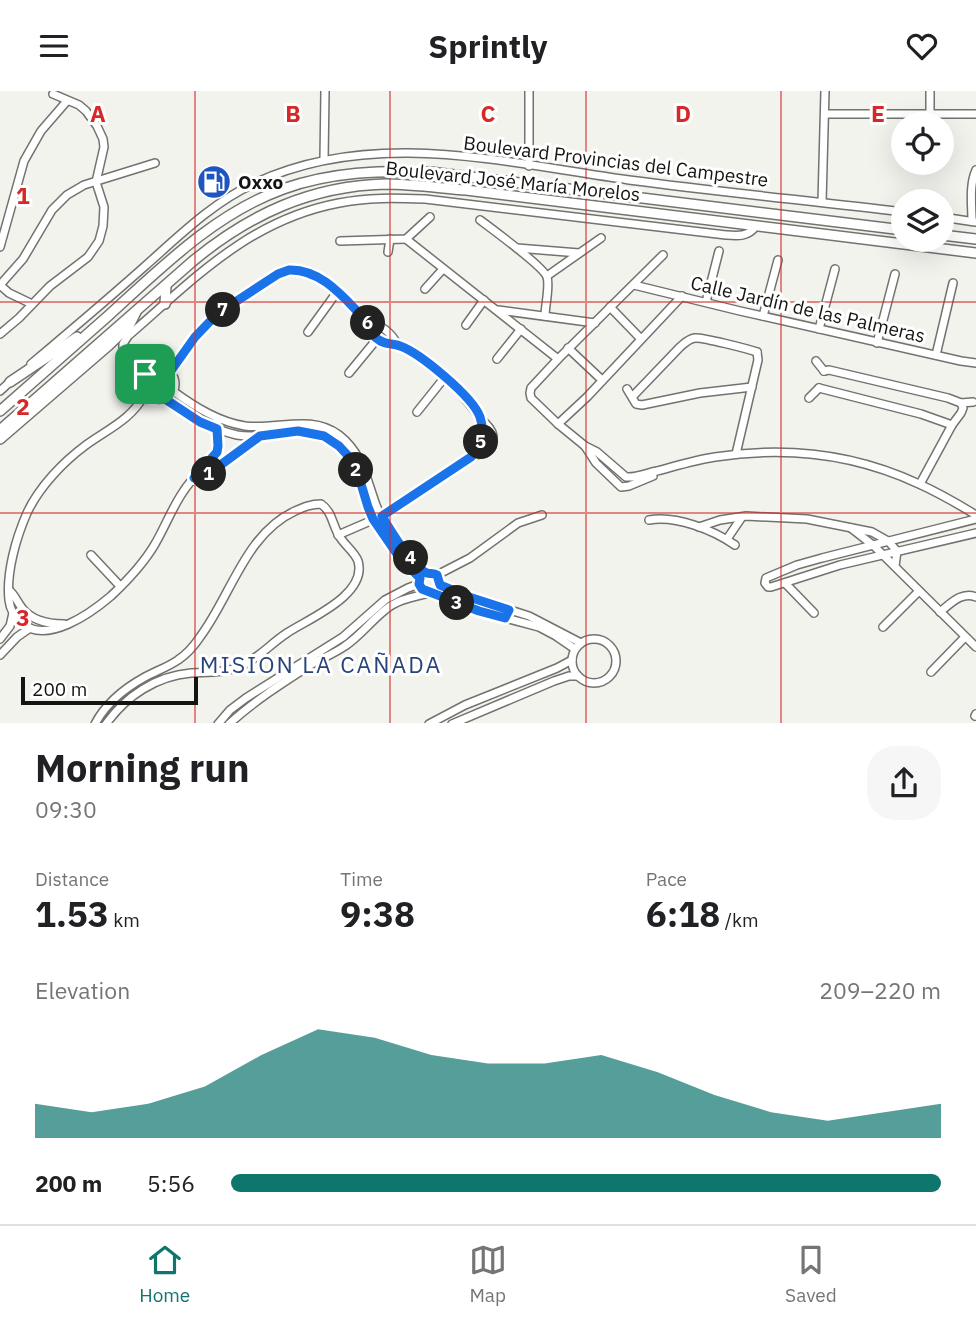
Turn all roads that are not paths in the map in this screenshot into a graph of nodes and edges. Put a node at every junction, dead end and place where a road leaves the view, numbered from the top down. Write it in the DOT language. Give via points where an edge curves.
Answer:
graph roads {
  1 [pos="325,91"];
  2 [pos="529,91"];
  3 [pos="825,91"];
  4 [pos="930,91"];
  5 [pos="53,94"];
  6 [pos="67,101"];
  7 [pos="930,112"];
  8 [pos="826,114"];
  9 [pos="891,114"];
  10 [pos="954,114"];
  11 [pos="976,114"];
  12 [pos="324,160"];
  13 [pos="155,163"];
  14 [pos="529,166"];
  15 [pos="976,170"];
  16 [pos="96,182"];
  17 [pos="822,202"];
  18 [pos="891,211"];
  19 [pos="430,217"];
  20 [pos="954,219"];
  21 [pos="480,220"];
  22 [pos="974,222"];
  23 [pos="756,226"];
  24 [pos="891,228"];
  25 [pos="954,236"];
  26 [pos="601,238"];
  27 [pos="390,239"];
  28 [pos="406,239"];
  29 [pos="976,239"];
  30 [pos="340,241"];
  31 [pos="1,244"];
  32 [pos="517,248"];
  33 [pos="719,251"];
  34 [pos="388,252"];
  35 [pos="976,253"];
  36 [pos="579,254"];
  37 [pos="663,255"];
  38 [pos="778,260"];
  39 [pos="443,269"];
  40 [pos="835,269"];
  41 [pos="895,274"];
  42 [pos="547,277"];
  43 [pos="953,283"];
  44 [pos="0,285"];
  45 [pos="166,285"];
  46 [pos="634,285"];
  47 [pos="425,289"];
  48 [pos="337,292"];
  49 [pos="682,296"];
  50 [pos="484,300"];
  51 [pos="706,302"];
  52 [pos="165,304"];
  53 [pos="32,305"];
  54 [pos="610,307"];
  55 [pos="495,310"];
  56 [pos="136,311"];
  57 [pos="545,316"];
  58 [pos="763,316"];
  59 [pos="107,317"];
  60 [pos="368,322"];
  61 [pos="595,323"];
  62 [pos="466,325"];
  63 [pos="521,329"];
  64 [pos="819,329"];
  65 [pos="308,331"];
  66 [pos="0,334"];
  67 [pos="377,339"];
  68 [pos="641,339"];
  69 [pos="877,342"];
  70 [pos="397,344"];
  71 [pos="766,347"];
  72 [pos="568,348"];
  73 [pos="757,352"];
  74 [pos="936,355"];
  75 [pos="498,359"];
  76 [pos="558,359"];
  77 [pos="816,361"];
  78 [pos="976,363"];
  79 [pos="824,371"];
  80 [pos="170,372"];
  81 [pos="349,373"];
  82 [pos="145,374"];
  83 [pos="445,377"];
  84 [pos="602,380"];
  85 [pos="10,382"];
  86 [pos="752,387"];
  87 [pos="819,388"];
  88 [pos="627,389"];
  89 [pos="0,391"];
  90 [pos="173,391"];
  91 [pos="145,394"];
  92 [pos="633,396"];
  93 [pos="809,398"];
  94 [pos="165,399"];
  95 [pos="973,402"];
  96 [pos="191,403"];
  97 [pos="961,403"];
  98 [pos="0,411"];
  99 [pos="184,412"];
  100 [pos="417,412"];
  101 [pos="217,418"];
  102 [pos="558,424"];
  103 [pos="952,425"];
  104 [pos="217,429"];
  105 [pos="316,429"];
  106 [pos="0,430"];
  107 [pos="260,436"];
  108 [pos="0,439"];
  109 [pos="586,446"];
  110 [pos="736,454"];
  111 [pos="662,470"];
  112 [pos="629,477"];
  113 [pos="194,478"];
  114 [pos="920,484"];
  115 [pos="624,488"];
  116 [pos="616,496"];
  117 [pos="542,515"];
  118 [pos="976,515"];
  119 [pos="382,516"];
  120 [pos="742,517"];
  121 [pos="373,519"];
  122 [pos="649,520"];
  123 [pos="699,527"];
  124 [pos="851,528"];
  125 [pos="976,533"];
  126 [pos="338,535"];
  127 [pos="727,540"];
  128 [pos="888,541"];
  129 [pos="735,545"];
  130 [pos="874,546"];
  131 [pos="856,549"];
  132 [pos="897,551"];
  133 [pos="91,555"];
  134 [pos="883,555"];
  135 [pos="858,561"];
  136 [pos="895,566"];
  137 [pos="426,573"];
  138 [pos="437,575"];
  139 [pos="419,581"];
  140 [pos="785,583"];
  141 [pos="440,585"];
  142 [pos="120,586"];
  143 [pos="9,590"];
  144 [pos="919,591"];
  145 [pos="431,592"];
  146 [pos="976,597"];
  147 [pos="483,601"];
  148 [pos="479,611"];
  149 [pos="13,612"];
  150 [pos="940,612"];
  151 [pos="814,613"];
  152 [pos="507,614"];
  153 [pos="69,623"];
  154 [pos="884,627"];
  155 [pos="30,628"];
  156 [pos="965,637"];
  157 [pos="0,639"];
  158 [pos="581,643"];
  159 [pos="976,647"];
  160 [pos="575,649"];
  161 [pos="0,655"];
  162 [pos="572,660"];
  163 [pos="931,671"];
  164 [pos="578,676"];
  165 [pos="95,723"];
  166 [pos="106,723"];
  167 [pos="218,723"];
  168 [pos="229,723"];
  169 [pos="429,723"];
  170 [pos="452,723"];
  1 -- 12 [label="street"];
  2 -- 14 [label="street"];
  3 -- 8 [label="street"];
  4 -- 7 [label="street"];
  5 -- 6 [label="street"];
  6 -- 16 [label="street" via="86,111 103,139"];
  6 -- 31 [label="street" via="23,161"];
  8 -- 9 [label="street"];
  8 -- 17 [label="street"];
  10 -- 11 [label="street"];
  12 -- 14 [label="street, Boulevard Provincias del Campestre" via="413,153"];
  12 -- 85 [label="street, Boulevard Provincias del Campestre" via="236,192"];
  13 -- 16 [label="street"];
  14 -- 17 [label="street, Boulevard Provincias del Campestre"];
  15 -- 22 [label="street"];
  16 -- 44 [label="street" via="75,189 59,202 23,260"];
  16 -- 53 [label="street" via="104,217 102,235 88,257"];
  17 -- 18 [label="street, Boulevard Provincias del Campestre"];
  19 -- 28 [label="street"];
  20 -- 22 [label="street"];
  21 -- 32 [label="street"];
  23 -- 35 [label="main road, Boulevard José María Morelos"];
  23 -- 45 [label="main road, Boulevard José María Morelos" via="466,190 365,185 312,195 251,220"];
  23 -- 52 [label="street" via="747,234 726,235 425,199 351,201 266,227 216,259"];
  24 -- 59 [label="main road, Boulevard José María Morelos" via="483,177 368,172 298,184 248,205 202,235"];
  25 -- 29 [label="main road"];
  26 -- 36 [label="street"];
  27 -- 28 [label="street"];
  27 -- 30 [label="street"];
  27 -- 34 [label="street"];
  28 -- 39 [label="street"];
  32 -- 36 [label="street"];
  32 -- 42 [label="street"];
  33 -- 51 [label="street"];
  36 -- 42 [label="street"];
  37 -- 46 [label="street"];
  38 -- 58 [label="street"];
  39 -- 47 [label="street"];
  39 -- 50 [label="street"];
  40 -- 64 [label="street"];
  41 -- 69 [label="street"];
  42 -- 57 [label="street"];
  43 -- 74 [label="street"];
  44 -- 53 [label="street"];
  45 -- 52 [label="main road"];
  45 -- 56 [label="main road, Boulevard José María Morelos"];
  46 -- 49 [label="street, Calle Jardín de las Palmeras"];
  46 -- 54 [label="street"];
  48 -- 60 [label="street"];
  48 -- 65 [label="street"];
  48 -- 80 [label="street" via="312,274 295,269 282,272 210,320"];
  49 -- 51 [label="street, Calle Jardín de las Palmeras"];
  49 -- 68 [label="street"];
  50 -- 55 [label="street"];
  50 -- 62 [label="street"];
  51 -- 58 [label="street, Calle Jardín de las Palmeras"];
  52 -- 82 [label="street" via="123,344 127,356"];
  53 -- 66 [label="street"];
  54 -- 61 [label="street"];
  54 -- 68 [label="street"];
  55 -- 57 [label="street"];
  55 -- 63 [label="street"];
  56 -- 106 [label="main road, Boulevard José María Morelos"];
  56 -- 108 [label="main road" via="124,331"];
  57 -- 61 [label="street"];
  58 -- 64 [label="street, Calle Jardín de las Palmeras"];
  59 -- 85 [label="main road"];
  59 -- 98 [label="main road, Boulevard José María Morelos"];
  60 -- 67 [label="street"];
  60 -- 70 [label="street" via="388,332"];
  61 -- 72 [label="street"];
  63 -- 75 [label="street"];
  63 -- 76 [label="street"];
  64 -- 69 [label="street, Calle Jardín de las Palmeras"];
  67 -- 70 [label="street"];
  67 -- 81 [label="street"];
  68 -- 84 [label="street"];
  69 -- 74 [label="street, Calle Jardín de las Palmeras"];
  70 -- 83 [label="street"];
  71 -- 73 [label="street"];
  72 -- 76 [label="street"];
  72 -- 84 [label="street"];
  73 -- 86 [label="street"];
  73 -- 92 [label="street" via="693,338"];
  74 -- 78 [label="street, Calle Jardín de las Palmeras"];
  76 -- 102 [label="street" via="530,393"];
  77 -- 79 [label="street"];
  79 -- 87 [label="street"];
  79 -- 97 [label="street"];
  80 -- 82 [label="street" via="160,367"];
  80 -- 90 [label="street"];
  82 -- 91 [label="street"];
  83 -- 100 [label="street"];
  83 -- 119 [label="street" via="491,430 492,441 487,449"];
  84 -- 102 [label="street"];
  85 -- 89 [label="street, Boulevard Provincias del Campestre"];
  86 -- 92 [label="street" via="642,405 636,404"];
  86 -- 110 [label="street"];
  87 -- 93 [label="street"];
  87 -- 103 [label="street"];
  88 -- 92 [label="street"];
  90 -- 94 [label="street"];
  90 -- 96 [label="street"];
  91 -- 94 [label="street" via="154,400"];
  91 -- 143 [label="street" via="125,420 73,456 39,493 20,533"];
  94 -- 99 [label="street"];
  95 -- 97 [label="street"];
  96 -- 99 [label="street"];
  96 -- 101 [label="street"];
  97 -- 103 [label="street" via="961,413"];
  99 -- 104 [label="street"];
  101 -- 104 [label="street"];
  101 -- 105 [label="street" via="247,426 302,423"];
  102 -- 109 [label="street"];
  103 -- 114 [label="street"];
  104 -- 107 [label="street"];
  104 -- 113 [label="street" via="217,452"];
  105 -- 107 [label="street"];
  105 -- 119 [label="street" via="337,433 352,447 362,461"];
  105 -- 121 [label="street" via="351,459"];
  107 -- 113 [label="street" via="211,472"];
  109 -- 112 [label="street"];
  109 -- 115 [label="street" via="596,463"];
  110 -- 111 [label="street"];
  110 -- 114 [label="street" via="803,452 876,468"];
  111 -- 112 [label="street"];
  111 -- 115 [label="street"];
  112 -- 115 [label="street"];
  113 -- 142 [label="street" via="155,545"];
  114 -- 118 [label="street"];
  115 -- 116 [label="street"];
  117 -- 138 [label="street" via="518,523 470,558"];
  118 -- 128 [label="street"];
  119 -- 121 [label="street"];
  119 -- 137 [label="street" via="402,548"];
  120 -- 123 [label="street"];
  120 -- 124 [label="street" via="807,519"];
  120 -- 127 [label="street"];
  121 -- 126 [label="street"];
  121 -- 139 [label="street"];
  122 -- 123 [label="street" via="667,518"];
  123 -- 127 [label="street"];
  124 -- 128 [label="street"];
  124 -- 130 [label="street"];
  125 -- 132 [label="street"];
  126 -- 165 [label="street" via="331,514 321,504 309,505 274,524 254,546 214,618 191,648 175,662 126,688"];
  126 -- 166 [label="street" via="358,566 358,575 342,599 248,663 153,683"];
  127 -- 129 [label="street"];
  128 -- 130 [label="street"];
  128 -- 132 [label="street"];
  130 -- 131 [label="street"];
  130 -- 134 [label="street"];
  131 -- 135 [label="street"];
  131 -- 140 [label="street" via="797,565 764,580 769,587"];
  132 -- 134 [label="street"];
  132 -- 136 [label="street"];
  133 -- 142 [label="street"];
  134 -- 135 [label="street"];
  134 -- 136 [label="street"];
  135 -- 140 [label="street"];
  136 -- 144 [label="street"];
  137 -- 138 [label="street"];
  137 -- 139 [label="street"];
  138 -- 141 [label="street"];
  139 -- 145 [label="street" via="422,589"];
  139 -- 167 [label="street" via="246,698"];
  140 -- 151 [label="street"];
  141 -- 145 [label="street"];
  141 -- 147 [label="street"];
  142 -- 153 [label="street"];
  143 -- 149 [label="street"];
  143 -- 153 [label="street" via="31,617"];
  144 -- 150 [label="street"];
  144 -- 154 [label="street"];
  145 -- 148 [label="street"];
  145 -- 168 [label="street" via="391,605 343,647"];
  146 -- 150 [label="street" via="962,596"];
  147 -- 148 [label="street"];
  147 -- 152 [label="street"];
  148 -- 152 [label="street"];
  149 -- 155 [label="street"];
  149 -- 157 [label="street"];
  150 -- 156 [label="street"];
  152 -- 158 [label="street" via="536,619"];
  152 -- 160 [label="street"];
  153 -- 155 [label="street" via="52,630"];
  155 -- 161 [label="street"];
  156 -- 159 [label="street"];
  156 -- 163 [label="street"];
  158 -- 160 [label="street"];
  158 -- 164 [label="street" via="603,641 616,659 606,679 591,682"];
  160 -- 162 [label="street"];
  162 -- 164 [label="street"];
  162 -- 169 [label="street"];
  164 -- 170 [label="street" via="554,681"];
}
